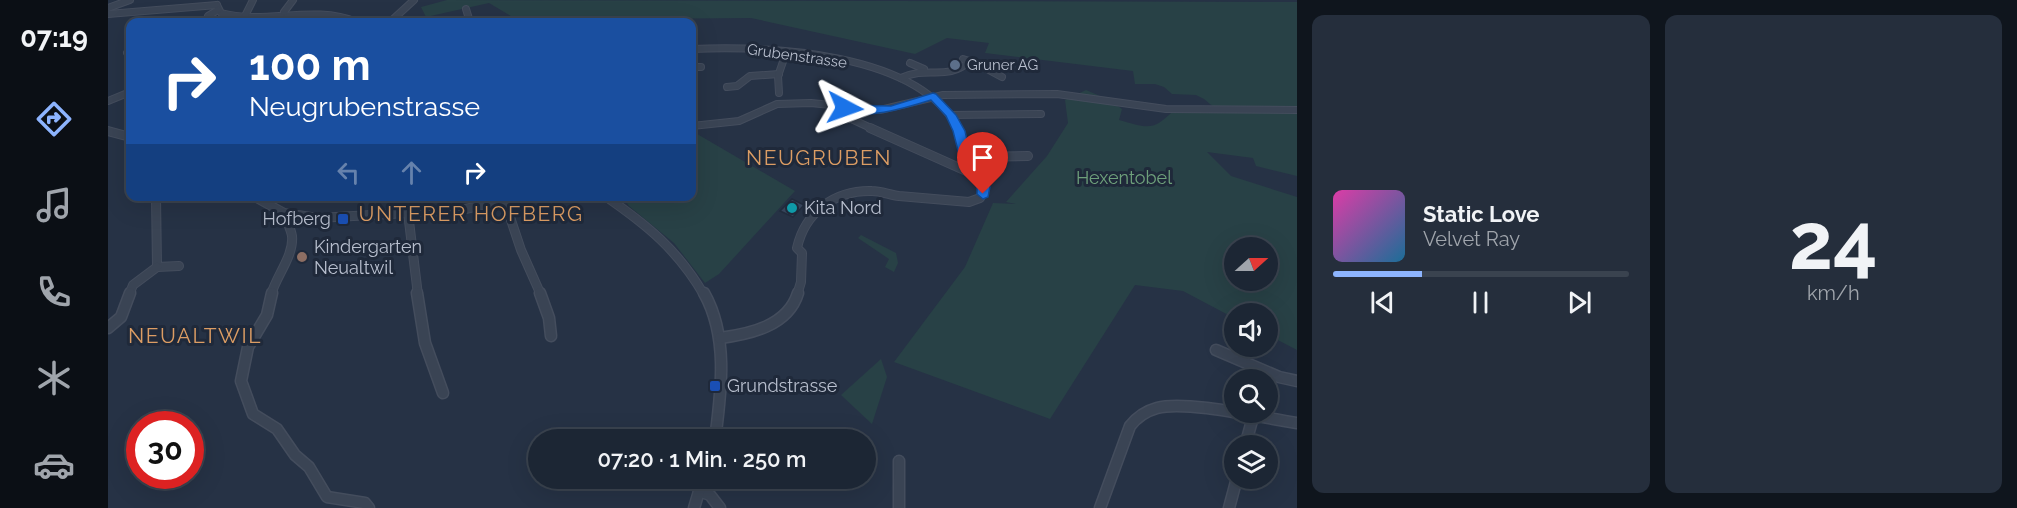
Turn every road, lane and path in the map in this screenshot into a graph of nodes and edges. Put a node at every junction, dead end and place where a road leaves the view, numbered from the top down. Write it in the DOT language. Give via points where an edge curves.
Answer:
graph roads {
  1 [pos="130,0"];
  2 [pos="253,0"];
  3 [pos="293,0"];
  4 [pos="414,0"];
  5 [pos="218,5"];
  6 [pos="108,8"];
  7 [pos="466,9"];
  8 [pos="284,12"];
  9 [pos="108,14"];
  10 [pos="245,15"];
  11 [pos="210,18"];
  12 [pos="350,18"];
  13 [pos="394,18"];
  14 [pos="469,18"];
  15 [pos="696,49"];
  16 [pos="786,53"];
  17 [pos="967,60"];
  18 [pos="910,63"];
  19 [pos="696,67"];
  20 [pos="701,67"];
  21 [pos="924,70"];
  22 [pos="778,74"];
  23 [pos="1002,77"];
  24 [pos="901,78"];
  25 [pos="728,87"];
  26 [pos="779,93"];
  27 [pos="126,94"];
  28 [pos="933,96"];
  29 [pos="108,101"];
  30 [pos="1297,110"];
  31 [pos="1041,114"];
  32 [pos="950,115"];
  33 [pos="847,117"];
  34 [pos="696,126"];
  35 [pos="108,131"];
  36 [pos="126,137"];
  37 [pos="1028,156"];
  38 [pos="965,157"];
  39 [pos="974,174"];
  40 [pos="156,201"];
  41 [pos="263,201"];
  42 [pos="401,201"];
  43 [pos="508,201"];
  44 [pos="612,201"];
  45 [pos="505,202"];
  46 [pos="284,213"];
  47 [pos="408,213"];
  48 [pos="392,214"];
  49 [pos="157,267"];
  50 [pos="180,267"];
  51 [pos="108,328"];
  52 [pos="550,336"];
  53 [pos="720,338"];
  54 [pos="1216,350"];
  55 [pos="1297,381"];
  56 [pos="443,393"];
  57 [pos="1224,412"];
  58 [pos="1278,420"];
  59 [pos="1297,423"];
  60 [pos="716,429"];
  61 [pos="899,461"];
  62 [pos="1234,489"];
  63 [pos="699,491"];
  64 [pos="369,508"];
  65 [pos="694,508"];
  66 [pos="720,508"];
  67 [pos="899,508"];
  68 [pos="1100,508"];
  69 [pos="1229,508"];
  1 -- 6 [label="street"];
  2 -- 10 [label="street"];
  3 -- 8 [label="street"];
  4 -- 13 [label="street"];
  5 -- 9 [label="street"];
  5 -- 10 [label="street" via="226,15"];
  5 -- 11 [label="street" via="208,16"];
  7 -- 14 [label="street"];
  8 -- 10 [label="street"];
  8 -- 12 [label="street" via="330,13"];
  15 -- 16 [label="street, Grubenstrasse" via="743,48"];
  16 -- 22 [label="street"];
  16 -- 24 [label="street, Grubenstrasse" via="853,63"];
  17 -- 21 [label="street" via="954,74"];
  17 -- 23 [label="street"];
  18 -- 21 [label="street"];
  19 -- 20 [label="street"];
  21 -- 24 [label="street"];
  22 -- 25 [label="street" via="750,76 737,86"];
  22 -- 26 [label="street"];
  24 -- 28 [label="street, Grubenstrasse"];
  27 -- 29 [label="street"];
  28 -- 30 [label="street" via="1057,94 1175,109"];
  28 -- 32 [label="street"];
  28 -- 34 [label="street" via="880,110 777,104 739,121"];
  31 -- 32 [label="street"];
  32 -- 38 [label="street" via="961,136"];
  33 -- 39 [label="street"];
  35 -- 36 [label="street"];
  37 -- 38 [label="street"];
  38 -- 39 [label="street"];
  39 -- 53 [label="street" via="984,190 973,201 864,191 824,205 801,231 797,248 802,253 800,286 792,306 782,318 759,331"];
  40 -- 49 [label="street"];
  41 -- 46 [label="street"];
  42 -- 48 [label="street"];
  43 -- 45 [label="street"];
  44 -- 53 [label="street" via="644,224 691,272 712,308"];
  45 -- 47 [label="street"];
  45 -- 52 [label="street" via="544,304"];
  46 -- 48 [label="street" via="318,218"];
  46 -- 64 [label="street" via="292,237 288,259 274,283 267,315 248,347 241,381 253,414 277,429 309,467 327,497 365,503"];
  47 -- 48 [label="street"];
  47 -- 56 [label="street" via="425,343"];
  49 -- 50 [label="street"];
  49 -- 51 [label="street" via="133,285 121,317"];
  53 -- 60 [label="street" via="721,390"];
  54 -- 55 [label="street"];
  57 -- 68 [label="street" via="1178,405 1138,415 1126,436"];
  58 -- 59 [label="street"];
  61 -- 67 [label="street"];
  62 -- 69 [label="street"];
  63 -- 65 [label="street"];
  63 -- 66 [label="street" via="710,495"];
}
